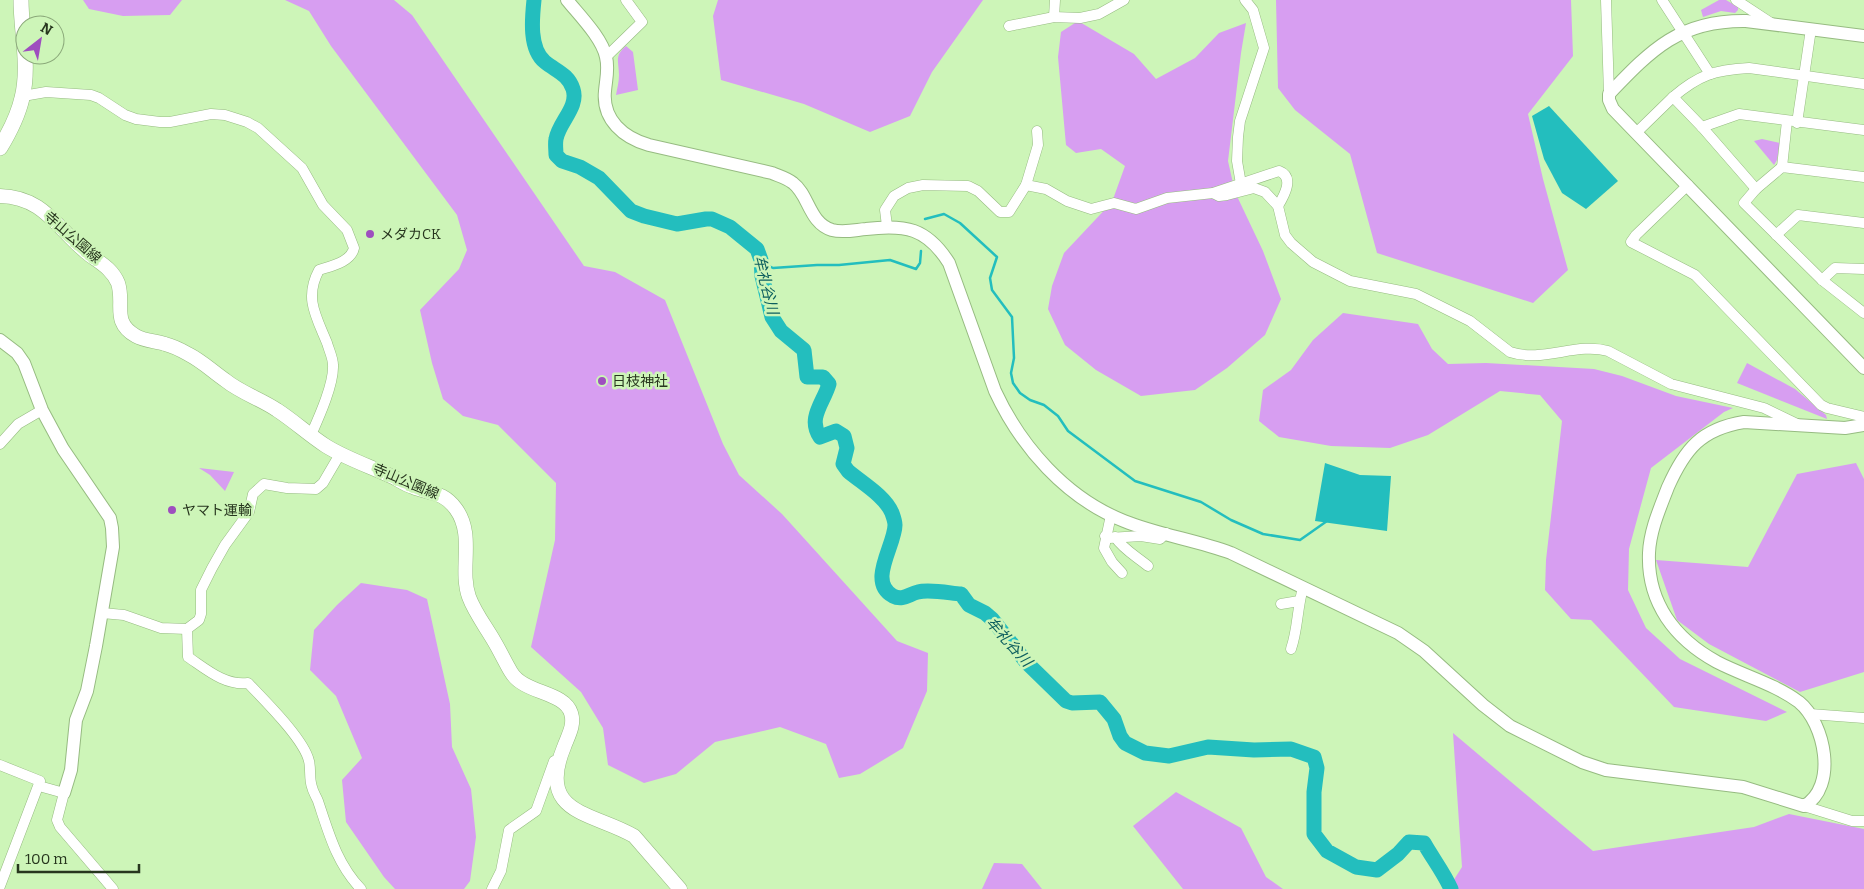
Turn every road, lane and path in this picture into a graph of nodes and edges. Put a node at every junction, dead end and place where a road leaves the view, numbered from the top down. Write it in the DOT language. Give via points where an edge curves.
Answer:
graph roads {
  1 [pos="21,0"];
  2 [pos="567,0"];
  3 [pos="626,0"];
  4 [pos="1055,0"];
  5 [pos="1124,0"];
  6 [pos="1246,0"];
  7 [pos="1606,0"];
  8 [pos="1662,0"];
  9 [pos="1736,0"];
  10 [pos="1054,18"];
  11 [pos="1771,23"];
  12 [pos="1009,26"];
  13 [pos="1811,29"];
  14 [pos="1683,32"];
  15 [pos="1864,36"];
  16 [pos="606,57"];
  17 [pos="1710,74"];
  18 [pos="1804,76"];
  19 [pos="1864,84"];
  20 [pos="1608,94"];
  21 [pos="23,96"];
  22 [pos="1673,97"];
  23 [pos="1792,122"];
  24 [pos="1702,127"];
  25 [pos="1037,130"];
  26 [pos="1864,130"];
  27 [pos="1636,133"];
  28 [pos="0,148"];
  29 [pos="1782,167"];
  30 [pos="1864,177"];
  31 [pos="1241,184"];
  32 [pos="1026,185"];
  33 [pos="1688,185"];
  34 [pos="1756,189"];
  35 [pos="1213,193"];
  36 [pos="0,196"];
  37 [pos="1278,206"];
  38 [pos="1864,223"];
  39 [pos="887,226"];
  40 [pos="1776,236"];
  41 [pos="1864,269"];
  42 [pos="1822,280"];
  43 [pos="1864,313"];
  44 [pos="0,340"];
  45 [pos="1864,368"];
  46 [pos="42,410"];
  47 [pos="1864,417"];
  48 [pos="1798,424"];
  49 [pos="1864,425"];
  50 [pos="311,435"];
  51 [pos="0,444"];
  52 [pos="340,454"];
  53 [pos="1111,515"];
  54 [pos="1166,534"];
  55 [pos="1110,537"];
  56 [pos="1148,566"];
  57 [pos="1122,573"];
  58 [pos="1303,588"];
  59 [pos="1299,601"];
  60 [pos="1281,604"];
  61 [pos="102,613"];
  62 [pos="187,629"];
  63 [pos="1291,649"];
  64 [pos="1810,714"];
  65 [pos="1864,718"];
  66 [pos="559,759"];
  67 [pos="0,764"];
  68 [pos="39,786"];
  69 [pos="64,794"];
  70 [pos="1804,806"];
  71 [pos="1864,821"];
  72 [pos="0,886"];
  73 [pos="112,889"];
  74 [pos="361,889"];
  75 [pos="492,889"];
  76 [pos="680,889"];
  1 -- 21 [label="main road" via="25,69"];
  2 -- 16 [label="street" via="597,38"];
  3 -- 16 [label="street" via="642,22"];
  4 -- 10 [label="street"];
  5 -- 10 [label="street" via="1099,14"];
  6 -- 31 [label="street" via="1253,10 1264,48 1240,121 1237,161"];
  7 -- 20 [label="street"];
  8 -- 14 [label="street"];
  9 -- 11 [label="street"];
  10 -- 12 [label="street"];
  11 -- 13 [label="street"];
  11 -- 14 [label="street" via="1728,21"];
  13 -- 15 [label="street"];
  13 -- 18 [label="street"];
  14 -- 17 [label="street"];
  14 -- 20 [label="street" via="1636,65"];
  16 -- 39 [label="street" via="605,104 614,125 622,134 634,141 784,178 798,188 820,224 831,230"];
  17 -- 18 [label="street" via="1749,68"];
  17 -- 22 [label="street" via="1694,80"];
  18 -- 19 [label="street"];
  18 -- 23 [label="street"];
  20 -- 27 [label="street" via="1613,109"];
  21 -- 28 [label="main road"];
  21 -- 50 [label="street" via="46,92 91,95 125,115 160,122 211,114 236,118 258,128 302,168 323,205 347,230 354,248 347,259 319,270 312,286 311,302 333,366 327,395"];
  22 -- 24 [label="street"];
  22 -- 27 [label="street"];
  23 -- 24 [label="street" via="1739,114"];
  23 -- 26 [label="street"];
  23 -- 29 [label="street"];
  24 -- 34 [label="street"];
  25 -- 32 [label="street" via="1038,145"];
  27 -- 33 [label="street"];
  29 -- 30 [label="street"];
  29 -- 34 [label="street"];
  31 -- 35 [label="street"];
  31 -- 37 [label="street" via="1283,172 1288,190"];
  32 -- 35 [label="street" via="1046,189 1067,201 1091,208 1114,203 1136,209 1167,198"];
  32 -- 39 [label="street" via="1008,212 1000,212 968,186 908,188 894,196 885,210"];
  33 -- 45 [label="street"];
  33 -- 47 [label="street" via="1631,242 1695,275 1821,405"];
  34 -- 40 [label="street" via="1744,203"];
  35 -- 37 [label="street" via="1219,196 1254,188 1265,192"];
  36 -- 50 [label="main road, 寺山公園線" via="21,199 46,212 87,253 109,269 118,283 120,315 128,332 187,353"];
  37 -- 48 [label="street" via="1285,235 1313,262 1350,281 1416,294 1470,320 1510,352 1541,354 1597,348 1671,384 1764,408"];
  38 -- 40 [label="street" via="1798,215"];
  39 -- 53 [label="street" via="919,233 941,250 951,269 995,391 1010,421 1064,485"];
  40 -- 42 [label="street"];
  41 -- 42 [label="street" via="1835,268"];
  42 -- 43 [label="street"];
  44 -- 46 [label="street" via="24,363"];
  46 -- 51 [label="street" via="18,424"];
  46 -- 61 [label="street" via="63,449 110,518 112,546"];
  48 -- 49 [label="street" via="1845,428"];
  48 -- 64 [label="street" via="1731,424 1713,430 1695,443 1678,466 1659,509 1651,539 1649,568 1657,600 1669,623 1690,644 1718,662 1791,697"];
  50 -- 52 [label="main road, 寺山公園線"];
  52 -- 62 [label="street" via="316,489 264,484 253,494 249,512 225,545 201,590 199,620"];
  52 -- 66 [label="main road, 寺山公園線" via="413,487 438,493 455,508 466,533 466,577 470,598 512,675 525,686 567,705 570,711 573,724"];
  53 -- 54 [label="street"];
  53 -- 55 [label="street"];
  54 -- 55 [label="street" via="1160,539"];
  54 -- 58 [label="street" via="1231,553"];
  55 -- 56 [label="street"];
  55 -- 57 [label="street" via="1104,548"];
  58 -- 59 [label="street"];
  58 -- 70 [label="street" via="1411,641 1510,726 1582,762 1606,770 1743,787"];
  59 -- 60 [label="street"];
  59 -- 63 [label="street" via="1297,632"];
  61 -- 62 [label="street" via="124,614 161,628"];
  61 -- 69 [label="street" via="87,691 76,720 71,770"];
  62 -- 74 [label="street" via="188,657 218,678 238,684 248,683 279,714 299,742 309,760 312,787 332,845 350,877"];
  64 -- 65 [label="street"];
  64 -- 70 [label="street" via="1820,734 1825,759 1819,787"];
  66 -- 75 [label="street" via="554,761 536,811 509,830 501,871"];
  66 -- 76 [label="main road, 寺山公園線" via="558,787 570,807 634,836"];
  67 -- 68 [label="street" via="40,781"];
  68 -- 69 [label="street"];
  68 -- 72 [label="street"];
  69 -- 73 [label="street" via="57,820 60,827"];
  70 -- 71 [label="street" via="1852,821"];
}
